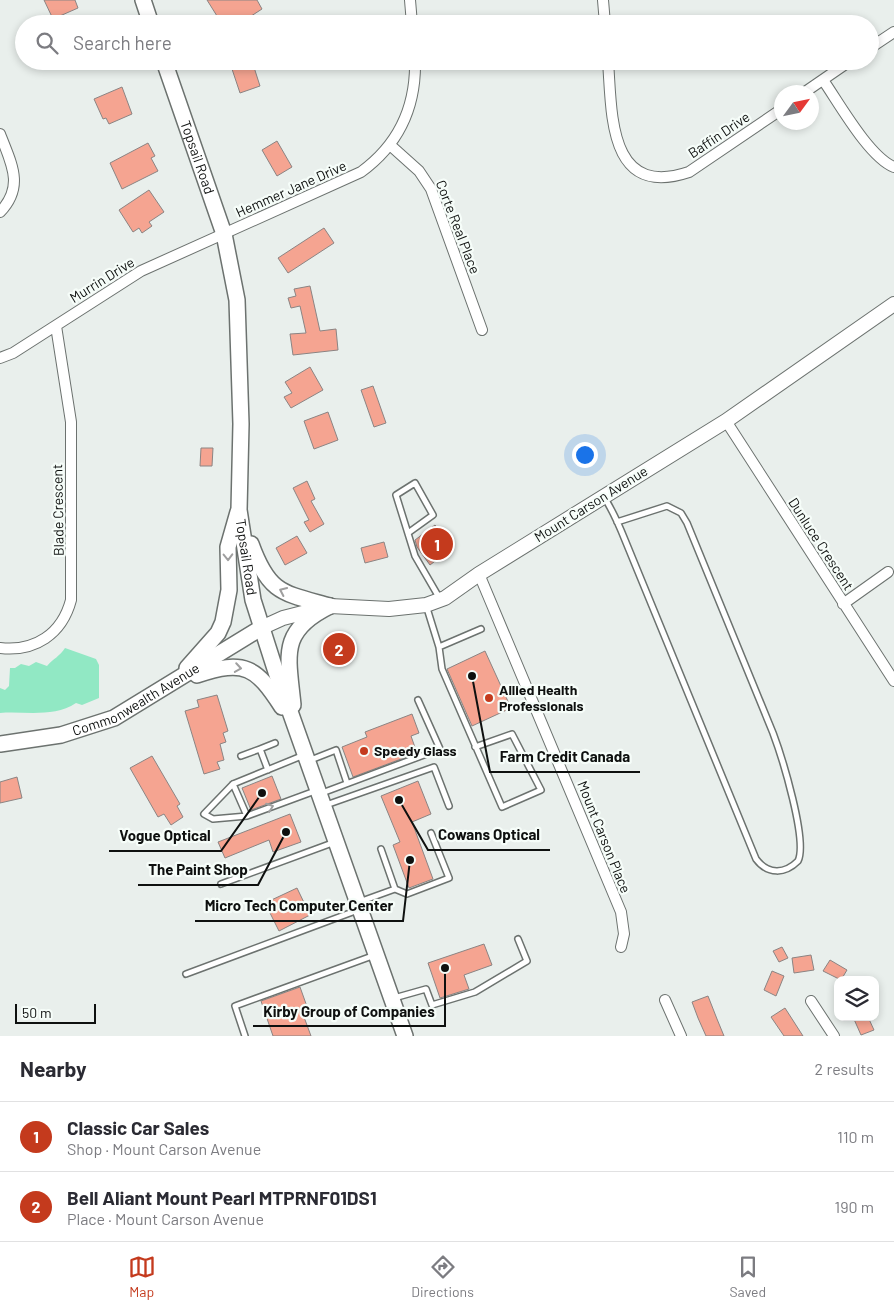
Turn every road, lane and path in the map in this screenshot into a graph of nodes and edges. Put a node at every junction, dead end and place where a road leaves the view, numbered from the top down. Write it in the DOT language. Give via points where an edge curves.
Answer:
graph roads {
  1 [pos="143,0"];
  2 [pos="410,0"];
  3 [pos="603,0"];
  4 [pos="149,15"];
  5 [pos="411,15"];
  6 [pos="604,15"];
  7 [pos="894,32"];
  8 [pos="879,42"];
  9 [pos="167,70"];
  10 [pos="415,70"];
  11 [pos="609,70"];
  12 [pos="837,70"];
  13 [pos="823,80"];
  14 [pos="816,85"];
  15 [pos="774,114"];
  16 [pos="0,134"];
  17 [pos="390,145"];
  18 [pos="894,167"];
  19 [pos="0,212"];
  20 [pos="224,234"];
  21 [pos="894,304"];
  22 [pos="56,326"];
  23 [pos="482,330"];
  24 [pos="0,358"];
  25 [pos="726,420"];
  26 [pos="604,497"];
  27 [pos="239,510"];
  28 [pos="617,522"];
  29 [pos="408,533"];
  30 [pos="888,572"];
  31 [pos="479,574"];
  32 [pos="440,600"];
  33 [pos="843,604"];
  34 [pos="426,605"];
  35 [pos="330,606"];
  36 [pos="261,628"];
  37 [pos="481,629"];
  38 [pos="439,647"];
  39 [pos="0,648"];
  40 [pos="894,681"];
  41 [pos="174,682"];
  42 [pos="418,700"];
  43 [pos="296,729"];
  44 [pos="275,743"];
  45 [pos="0,744"];
  46 [pos="475,747"];
  47 [pos="260,749"];
  48 [pos="241,756"];
  49 [pos="306,758"];
  50 [pos="268,770"];
  51 [pos="348,783"];
  52 [pos="233,784"];
  53 [pos="320,797"];
  54 [pos="449,806"];
  55 [pos="247,816"];
  56 [pos="432,833"];
  57 [pos="336,842"];
  58 [pos="381,849"];
  59 [pos="221,884"];
  60 [pos="395,889"];
  61 [pos="358,906"];
  62 [pos="518,939"];
  63 [pos="621,948"];
  64 [pos="375,955"];
  65 [pos="186,974"];
  66 [pos="391,998"];
  67 [pos="665,1000"];
  68 [pos="811,1001"];
  69 [pos="245,1036"];
  70 [pos="405,1036"];
  71 [pos="681,1036"];
  72 [pos="834,1036"];
  1 -- 4 [label="main road"];
  2 -- 5 [label="street"];
  3 -- 6 [label="street"];
  7 -- 8 [label="street"];
  9 -- 20 [label="main road, Topsail Road"];
  10 -- 17 [label="street, Hemmer Jane Drive" via="410,107"];
  11 -- 15 [label="street, Baffin Drive" via="616,141 622,155 648,176 676,176 689,172"];
  12 -- 13 [label="street"];
  13 -- 14 [label="street"];
  13 -- 18 [label="street" via="869,146 878,157"];
  16 -- 19 [label="street" via="14,173 15,186"];
  17 -- 20 [label="street, Hemmer Jane Drive" via="353,178"];
  17 -- 23 [label="street, Corte Real Place" via="419,171 431,189"];
  20 -- 22 [label="street, Murrin Drive" via="141,271"];
  20 -- 27 [label="main road, Topsail Road" via="237,300 240,343"];
  21 -- 25 [label="main road, Mount Carson Avenue"];
  22 -- 24 [label="street, Murrin Drive"];
  22 -- 39 [label="street, Blade Crescent" via="70,422 71,600 68,612 55,632 25,647"];
  25 -- 26 [label="main road, Mount Carson Avenue"];
  25 -- 33 [label="street, Dunluce Crescent"];
  26 -- 28 [label="lane"];
  26 -- 31 [label="main road, Mount Carson Avenue"];
  35 -- 27 [label="main road, one-way" via="276,588 258,563"];
  27 -- 36 [label="main road, Topsail Road" via="250,587"];
  27 -- 41 [label="main road, one-way" via="228,547 230,590 223,622 218,633"];
  28 -- 28 [label="lane" via="756,859 767,870 786,870 798,861 802,846 783,762 687,523 681,513 667,506"];
  29 -- 29 [label="lane" via="396,495 415,483 433,515"];
  29 -- 32 [label="lane" via="415,556"];
  30 -- 33 [label="street"];
  31 -- 32 [label="main road, Mount Carson Avenue"];
  31 -- 63 [label="street, Mount Carson Place" via="620,912 624,934"];
  32 -- 34 [label="main road, Mount Carson Avenue"];
  33 -- 40 [label="street, Dunluce Crescent"];
  34 -- 35 [label="main road, Mount Carson Avenue" via="389,610"];
  34 -- 38 [label="lane"];
  35 -- 36 [label="main road, Mount Carson Avenue" via="283,618"];
  35 -- 43 [label="main road" via="300,625 291,642 289,664"];
  36 -- 41 [label="main road, Commonwealth Avenue"];
  36 -- 43 [label="main road, Topsail Road"];
  37 -- 38 [label="lane"];
  38 -- 46 [label="lane" via="442,669"];
  41 -- 43 [label="main road, one-way" via="226,666 254,672 268,685"];
  41 -- 45 [label="main road, Commonwealth Avenue" via="114,718 61,736"];
  42 -- 51 [label="lane" via="440,749"];
  43 -- 49 [label="main road, Topsail Road"];
  44 -- 47 [label="lane"];
  46 -- 46 [label="lane" via="502,807 541,790 512,734"];
  47 -- 48 [label="lane"];
  47 -- 50 [label="lane"];
  49 -- 50 [label="lane"];
  49 -- 51 [label="lane" via="336,750"];
  49 -- 53 [label="main road, Topsail Road"];
  50 -- 52 [label="lane"];
  51 -- 53 [label="lane"];
  52 -- 55 [label="lane"];
  52 -- 55 [label="lane" via="204,814 213,819"];
  53 -- 54 [label="lane" via="434,767"];
  55 -- 53 [label="lane, one-way"];
  53 -- 57 [label="main road, Topsail Road"];
  56 -- 60 [label="lane" via="449,878 407,894"];
  57 -- 59 [label="lane"];
  57 -- 61 [label="main road, Topsail Road"];
  58 -- 60 [label="lane"];
  60 -- 61 [label="lane"];
  61 -- 64 [label="main road, Topsail Road"];
  61 -- 65 [label="lane"];
  62 -- 66 [label="lane" via="526,961 475,992 432,1005 426,989"];
  64 -- 66 [label="main road, Topsail Road"];
  64 -- 69 [label="lane" via="234,1006"];
  66 -- 70 [label="main road, Topsail Road"];
  67 -- 71 [label="street"];
  68 -- 72 [label="street"];
}
